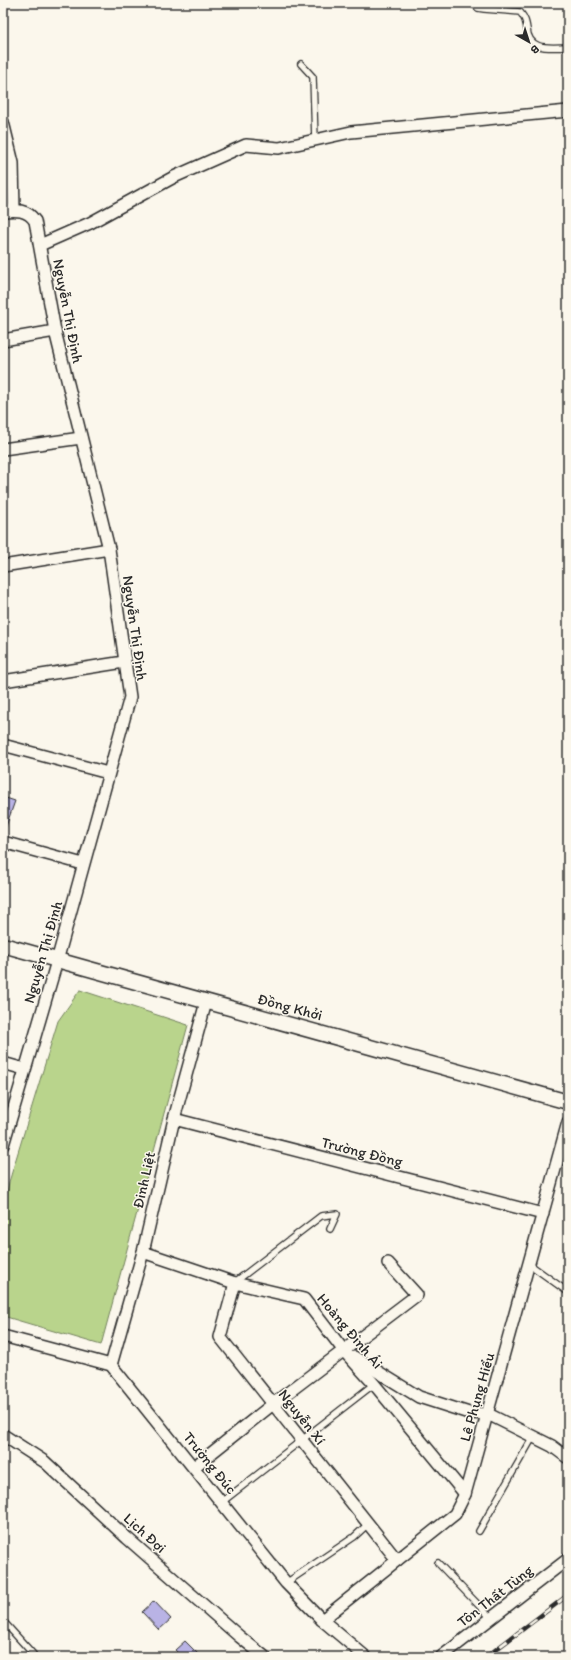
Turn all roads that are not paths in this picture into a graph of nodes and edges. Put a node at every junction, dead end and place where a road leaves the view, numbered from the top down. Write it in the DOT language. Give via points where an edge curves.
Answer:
graph roads {
  1 [pos="473,3"];
  2 [pos="568,47"];
  3 [pos="301,64"];
  4 [pos="568,110"];
  5 [pos="3,122"];
  6 [pos="315,140"];
  7 [pos="9,210"];
  8 [pos="40,245"];
  9 [pos="55,331"];
  10 [pos="3,340"];
  11 [pos="81,438"];
  12 [pos="3,449"];
  13 [pos="109,549"];
  14 [pos="3,566"];
  15 [pos="124,662"];
  16 [pos="3,681"];
  17 [pos="3,746"];
  18 [pos="108,773"];
  19 [pos="3,842"];
  20 [pos="83,864"];
  21 [pos="3,945"];
  22 [pos="57,960"];
  23 [pos="206,1002"];
  24 [pos="3,1063"];
  25 [pos="24,1069"];
  26 [pos="568,1102"];
  27 [pos="174,1119"];
  28 [pos="568,1122"];
  29 [pos="3,1145"];
  30 [pos="543,1214"];
  31 [pos="330,1229"];
  32 [pos="143,1252"];
  33 [pos="388,1263"];
  34 [pos="529,1264"];
  35 [pos="235,1283"];
  36 [pos="568,1292"];
  37 [pos="3,1336"];
  38 [pos="344,1351"];
  39 [pos="111,1366"];
  40 [pos="374,1384"];
  41 [pos="273,1404"];
  42 [pos="488,1414"];
  43 [pos="3,1435"];
  44 [pos="533,1437"];
  45 [pos="301,1440"];
  46 [pos="568,1458"];
  47 [pos="194,1467"];
  48 [pos="465,1494"];
  49 [pos="222,1502"];
  50 [pos="368,1524"];
  51 [pos="479,1531"];
  52 [pos="568,1559"];
  53 [pos="397,1560"];
  54 [pos="438,1563"];
  55 [pos="286,1583"];
  56 [pos="490,1618"];
  57 [pos="322,1620"];
  58 [pos="3,1621"];
  59 [pos="33,1654"];
  60 [pos="265,1657"];
  61 [pos="366,1657"];
  62 [pos="441,1657"];
  1 -- 2 [label="lane" via="478,8 520,12 525,17 528,38 538,46"];
  3 -- 6 [label="lane" via="313,77"];
  4 -- 6 [label="street" via="350,132"];
  5 -- 7 [label="street, Nguyễn Thị Định" via="13,163"];
  6 -- 8 [label="street" via="279,148 246,145 174,176 90,223"];
  7 -- 8 [label="street, Nguyễn Thị Định" via="24,211 31,215"];
  8 -- 9 [label="street, Nguyễn Thị Định"];
  9 -- 10 [label="street"];
  9 -- 11 [label="street, Nguyễn Thị Định"];
  11 -- 12 [label="street"];
  11 -- 13 [label="street, Nguyễn Thị Định"];
  13 -- 14 [label="street"];
  13 -- 15 [label="street, Nguyễn Thị Định"];
  15 -- 16 [label="street"];
  15 -- 18 [label="street, Nguyễn Thị Định" via="130,697"];
  17 -- 18 [label="street"];
  18 -- 20 [label="street, Nguyễn Thị Định"];
  19 -- 20 [label="street"];
  20 -- 22 [label="street, Nguyễn Thị Định"];
  21 -- 22 [label="street, Đồng Khởi"];
  22 -- 23 [label="street, Đồng Khởi"];
  22 -- 25 [label="street, Nguyễn Thị Định"];
  23 -- 26 [label="street, Đồng Khởi"];
  23 -- 27 [label="street, Đinh Liệt"];
  24 -- 25 [label="street"];
  25 -- 29 [label="street, Nguyễn Thị Định"];
  27 -- 30 [label="street, Trường Đồng"];
  27 -- 32 [label="street, Đinh Liệt"];
  28 -- 30 [label="street, Lê Phụng Hiểu"];
  30 -- 34 [label="street, Lê Phụng Hiểu"];
  31 -- 35 [label="lane" via="337,1214 320,1216"];
  32 -- 35 [label="street, Hoàng Đình Ái"];
  32 -- 39 [label="street, Đinh Liệt"];
  33 -- 38 [label="street" via="417,1295"];
  34 -- 36 [label="lane"];
  34 -- 42 [label="street, Lê Phụng Hiểu"];
  35 -- 38 [label="street, Hoàng Đình Ái" via="304,1299"];
  35 -- 41 [label="street, Nguyễn Xí" via="220,1337"];
  37 -- 39 [label="street"];
  38 -- 40 [label="street, Hoàng Đình Ái"];
  38 -- 41 [label="street"];
  38 -- 42 [label="street" via="419,1397 469,1413"];
  39 -- 47 [label="street, Trường Đúc"];
  40 -- 45 [label="lane"];
  40 -- 48 [label="street, Hoàng Đình Ái"];
  41 -- 45 [label="street, Nguyễn Xí"];
  41 -- 47 [label="street"];
  42 -- 44 [label="street"];
  42 -- 48 [label="street, Lê Phụng Hiểu"];
  43 -- 60 [label="street, Lịch Đợi" via="45,1462"];
  44 -- 46 [label="street" via="552,1446"];
  44 -- 51 [label="lane"];
  45 -- 49 [label="lane"];
  45 -- 50 [label="street, Nguyễn Xí"];
  47 -- 49 [label="street, Trường Đúc"];
  48 -- 53 [label="street, Lê Phụng Hiểu" via="455,1514"];
  49 -- 55 [label="street, Trường Đúc"];
  50 -- 53 [label="street, Nguyễn Xí"];
  50 -- 55 [label="lane" via="354,1537"];
  52 -- 56 [label="street, Tôn Thất Tùng"];
  53 -- 57 [label="street, Lê Phụng Hiểu"];
  54 -- 56 [label="lane"];
  55 -- 57 [label="street, Trường Đúc"];
  56 -- 62 [label="street, Tôn Thất Tùng"];
  57 -- 61 [label="street, Trường Đúc"];
  58 -- 59 [label="lane"];
}
